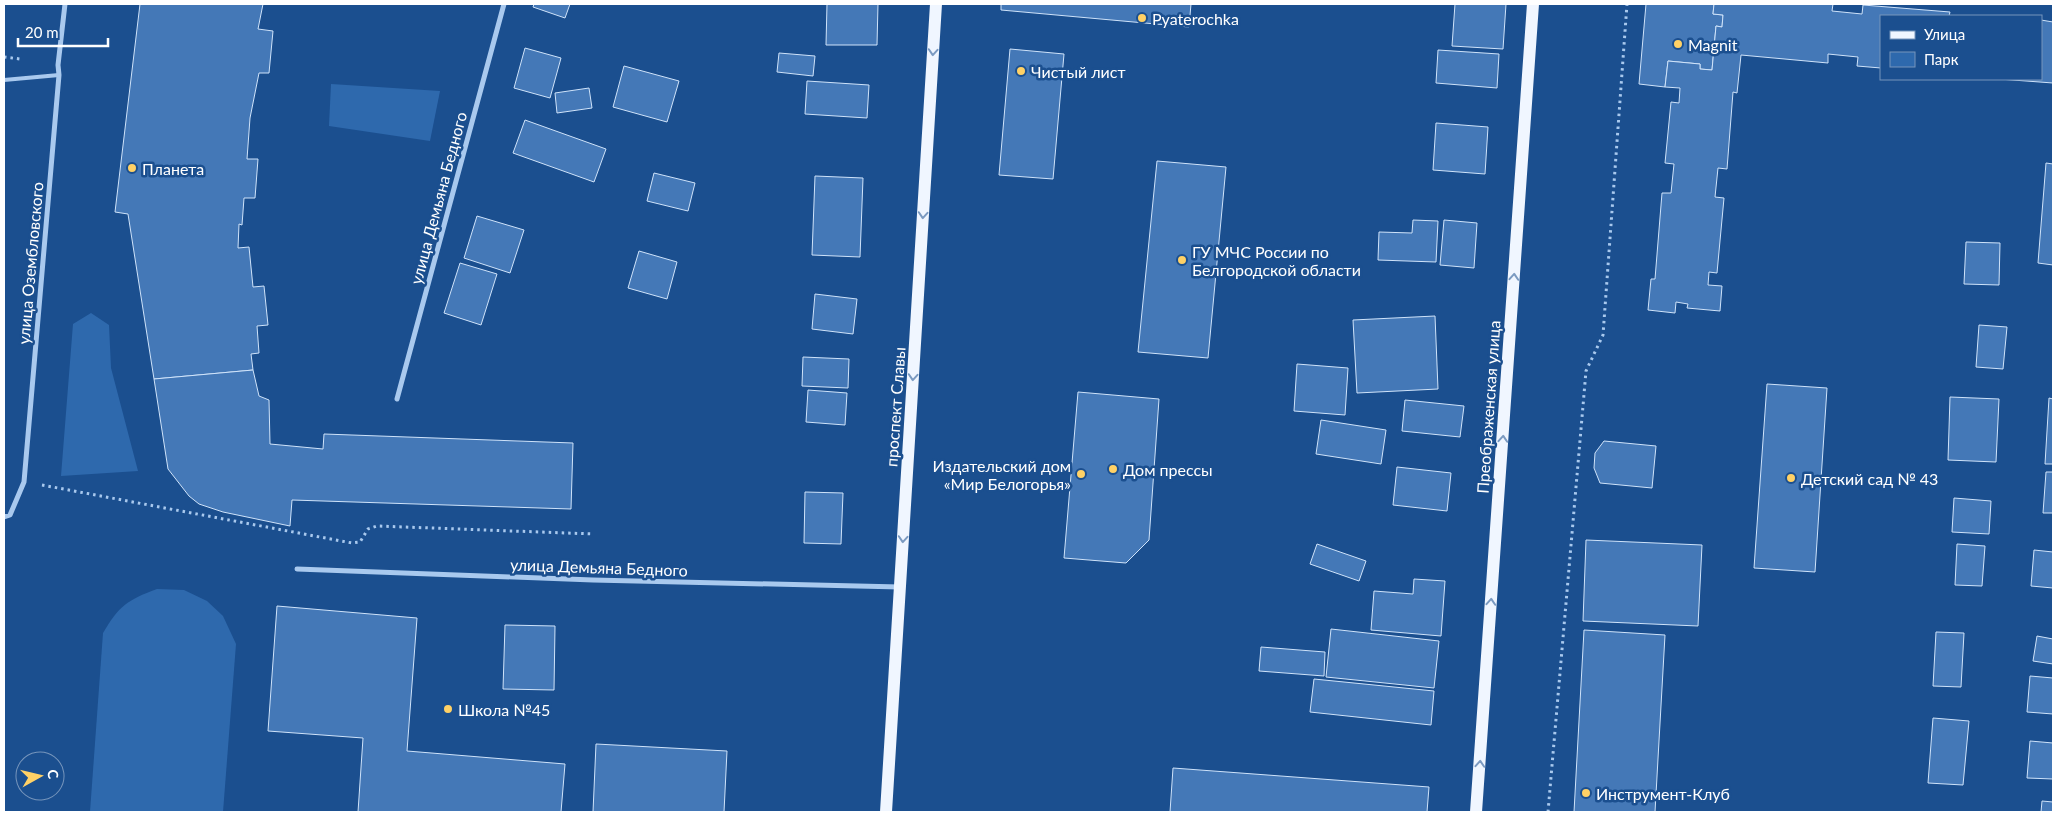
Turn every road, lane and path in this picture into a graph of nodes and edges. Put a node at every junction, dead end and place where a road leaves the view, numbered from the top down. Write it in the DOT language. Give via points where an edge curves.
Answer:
graph roads {
  1 [pos="65,4"];
  2 [pos="504,4"];
  3 [pos="936,4"];
  4 [pos="1533,4"];
  5 [pos="1627,4"];
  6 [pos="59,75"];
  7 [pos="4,80"];
  8 [pos="397,399"];
  9 [pos="24,482"];
  10 [pos="4,517"];
  11 [pos="594,534"];
  12 [pos="297,569"];
  13 [pos="900,587"];
  14 [pos="886,812"];
  15 [pos="1476,812"];
  16 [pos="1548,812"];
  1 -- 6 [label="street, улица Озембловского"];
  2 -- 8 [label="street, улица Демьяна Бедного"];
  3 -- 13 [label="main road, проспект Славы, one-way"];
  15 -- 4 [label="main road, Преображенская улица, one-way"];
  5 -- 16 [label="path" via="1603,335 1586,371"];
  6 -- 7 [label="lane"];
  6 -- 9 [label="street, улица Озембловского"];
  9 -- 10 [label="street, улица Озембловского" via="10,514"];
  9 -- 11 [label="path" via="352,543 360,542 368,529 377,526"];
  12 -- 13 [label="street, улица Демьяна Бедного"];
  13 -- 14 [label="main road, проспект Славы"];
}
